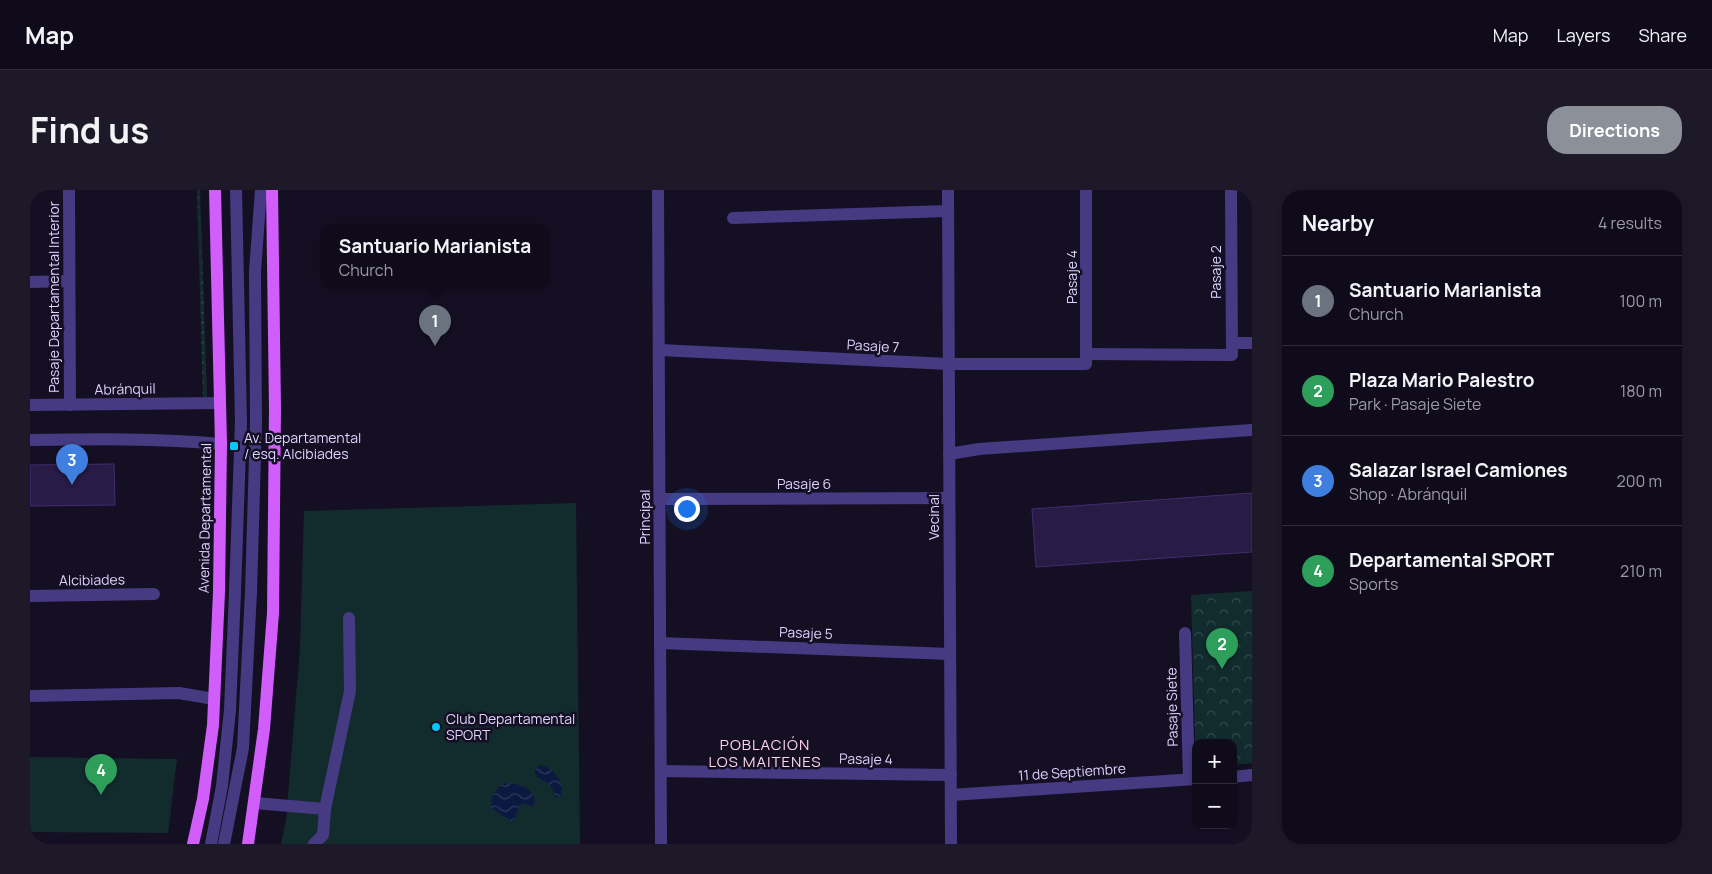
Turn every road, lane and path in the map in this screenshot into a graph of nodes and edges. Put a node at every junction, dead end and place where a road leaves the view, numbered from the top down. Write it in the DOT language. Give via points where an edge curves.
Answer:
graph roads {
  1 [pos="69,190"];
  2 [pos="215,190"];
  3 [pos="236,190"];
  4 [pos="261,190"];
  5 [pos="272,190"];
  6 [pos="658,190"];
  7 [pos="948,190"];
  8 [pos="1086,190"];
  9 [pos="1231,190"];
  10 [pos="948,211"];
  11 [pos="733,218"];
  12 [pos="69,281"];
  13 [pos="30,282"];
  14 [pos="1252,343"];
  15 [pos="1232,349"];
  16 [pos="659,350"];
  17 [pos="1086,359"];
  18 [pos="949,364"];
  19 [pos="220,403"];
  20 [pos="30,405"];
  21 [pos="70,405"];
  22 [pos="1252,430"];
  23 [pos="30,440"];
  24 [pos="221,444"];
  25 [pos="949,454"];
  26 [pos="949,498"];
  27 [pos="660,499"];
  28 [pos="154,594"];
  29 [pos="30,596"];
  30 [pos="349,618"];
  31 [pos="1185,633"];
  32 [pos="660,642"];
  33 [pos="950,654"];
  34 [pos="30,696"];
  35 [pos="214,699"];
  36 [pos="661,771"];
  37 [pos="951,775"];
  38 [pos="1252,776"];
  39 [pos="1237,777"];
  40 [pos="1192,779"];
  41 [pos="950,794"];
  42 [pos="255,803"];
  43 [pos="325,809"];
  44 [pos="193,844"];
  45 [pos="211,844"];
  46 [pos="224,844"];
  47 [pos="248,844"];
  48 [pos="314,844"];
  49 [pos="661,844"];
  50 [pos="951,844"];
  1 -- 12 [label="street, Pasaje Departamental Interior"];
  2 -- 19 [label="main road, Avenida Departamental"];
  3 -- 45 [label="street" via="241,422 235,592 230,710 222,786"];
  4 -- 46 [label="street" via="254,271 256,423 251,592 242,748"];
  5 -- 42 [label="main road" via="273,613"];
  6 -- 16 [label="street, Principal"];
  7 -- 10 [label="street, Vecinal"];
  8 -- 17 [label="street, Pasaje 4"];
  9 -- 15 [label="street, Pasaje 2"];
  10 -- 11 [label="street"];
  10 -- 18 [label="street, Vecinal"];
  12 -- 13 [label="street"];
  12 -- 21 [label="street, Pasaje Departamental Interior"];
  14 -- 15 [label="street, Pasaje 7"];
  15 -- 17 [label="street, Pasaje 7"];
  16 -- 18 [label="street, Pasaje 7"];
  16 -- 27 [label="street, Principal"];
  17 -- 18 [label="street, Pasaje 7"];
  18 -- 25 [label="street, Vecinal"];
  19 -- 21 [label="street, Abránquil"];
  19 -- 24 [label="main road, Avenida Departamental"];
  20 -- 21 [label="street, Abránquil"];
  22 -- 25 [label="street"];
  23 -- 24 [label="street" via="134,439"];
  24 -- 35 [label="main road, Avenida Departamental"];
  25 -- 26 [label="street, Vecinal"];
  26 -- 27 [label="street, Pasaje 6"];
  26 -- 33 [label="street, Vecinal"];
  27 -- 32 [label="street, Principal"];
  28 -- 29 [label="street, Alcibiades"];
  30 -- 43 [label="street" via="350,691"];
  31 -- 40 [label="street, Pasaje Siete"];
  32 -- 33 [label="street, Pasaje 5"];
  32 -- 36 [label="street, Principal"];
  33 -- 37 [label="street, Vecinal"];
  34 -- 35 [label="street" via="179,693"];
  35 -- 44 [label="main road, Avenida Departamental" via="203,799"];
  36 -- 37 [label="street, Pasaje 4"];
  36 -- 49 [label="street, Principal"];
  37 -- 41 [label="street, Vecinal"];
  38 -- 39 [label="street"];
  40 -- 41 [label="street, 11 de Septiembre"];
  41 -- 50 [label="street, Vecinal"];
  42 -- 43 [label="street"];
  42 -- 47 [label="main road"];
  43 -- 48 [label="street" via="323,835"];
}
